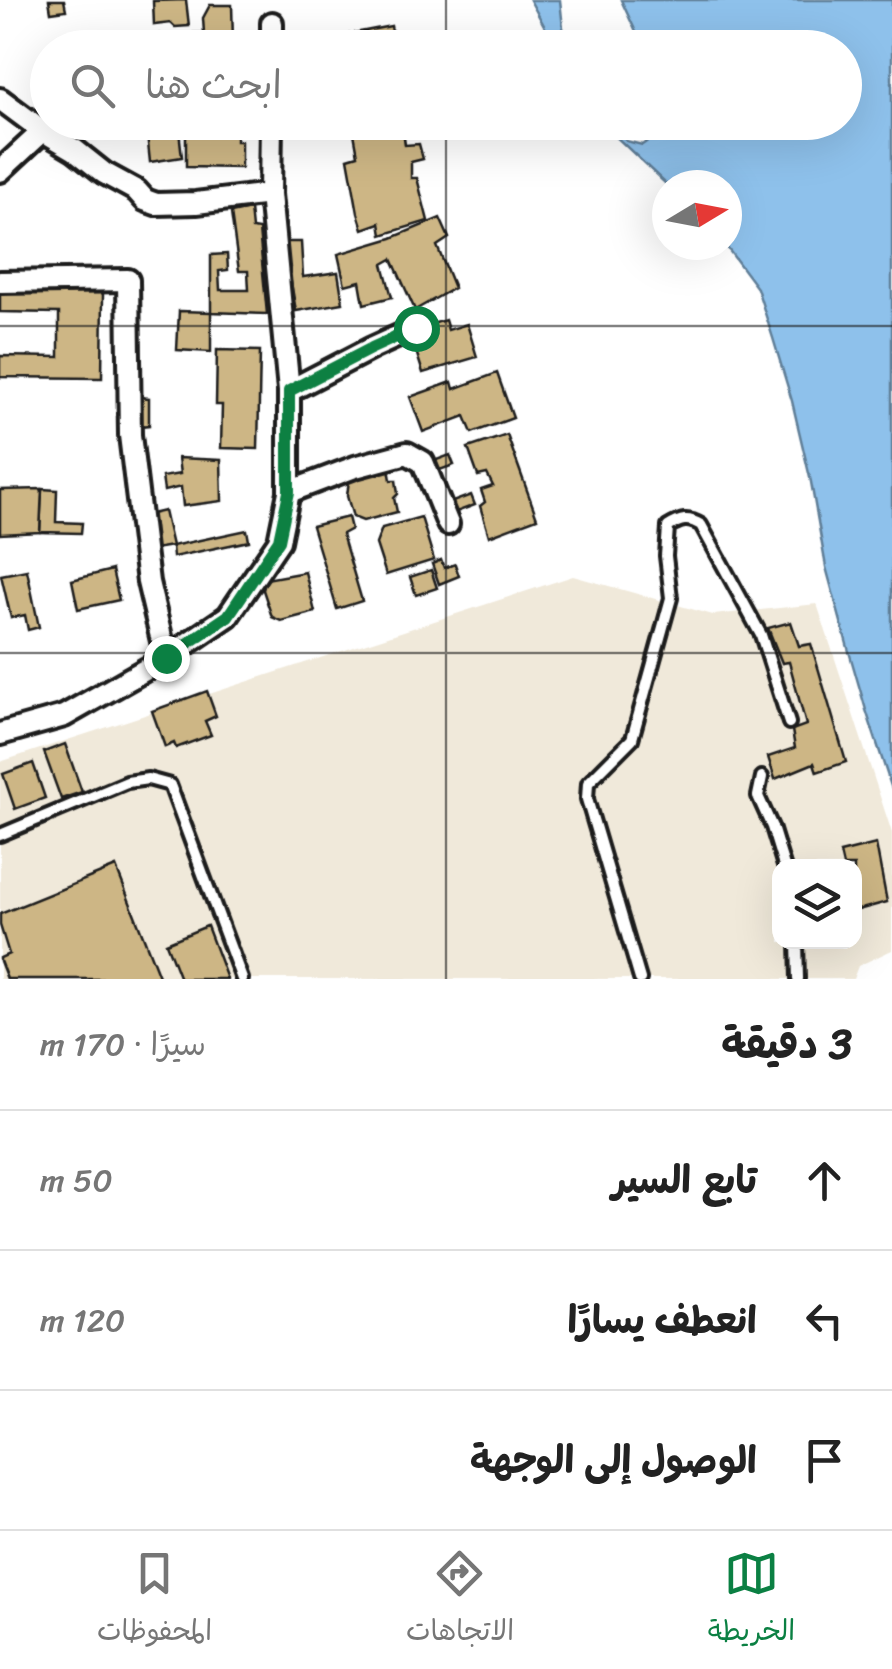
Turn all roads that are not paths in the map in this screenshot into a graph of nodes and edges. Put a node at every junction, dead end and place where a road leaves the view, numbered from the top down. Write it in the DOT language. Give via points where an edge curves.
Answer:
graph roads {
  1 [pos="272,23"];
  2 [pos="272,30"];
  3 [pos="0,98"];
  4 [pos="30,121"];
  5 [pos="33,140"];
  6 [pos="58,140"];
  7 [pos="271,140"];
  8 [pos="0,171"];
  9 [pos="270,194"];
  10 [pos="0,282"];
  11 [pos="416,328"];
  12 [pos="289,391"];
  13 [pos="289,492"];
  14 [pos="448,524"];
  15 [pos="166,658"];
  16 [pos="790,723"];
  17 [pos="0,734"];
  18 [pos="762,777"];
  19 [pos="0,834"];
  20 [pos="782,859"];
  21 [pos="798,949"];
  22 [pos="242,979"];
  23 [pos="640,979"];
  24 [pos="798,979"];
  1 -- 2 [label="street"];
  3 -- 4 [label="street"];
  5 -- 8 [label="street"];
  6 -- 9 [label="street" via="156,204"];
  7 -- 9 [label="street"];
  9 -- 12 [label="street"];
  10 -- 15 [label="street" via="128,280 130,435 148,582"];
  11 -- 12 [label="street"];
  12 -- 13 [label="street"];
  13 -- 14 [label="street" via="408,453 424,462"];
  13 -- 15 [label="street" via="279,540 228,616"];
  15 -- 17 [label="street" via="64,716"];
  16 -- 23 [label="lane" via="760,635 702,524 678,521 668,527 672,598 632,739 588,783"];
  18 -- 20 [label="lane" via="758,796"];
  19 -- 22 [label="lane" via="128,782 170,785"];
  21 -- 24 [label="lane"];
}
